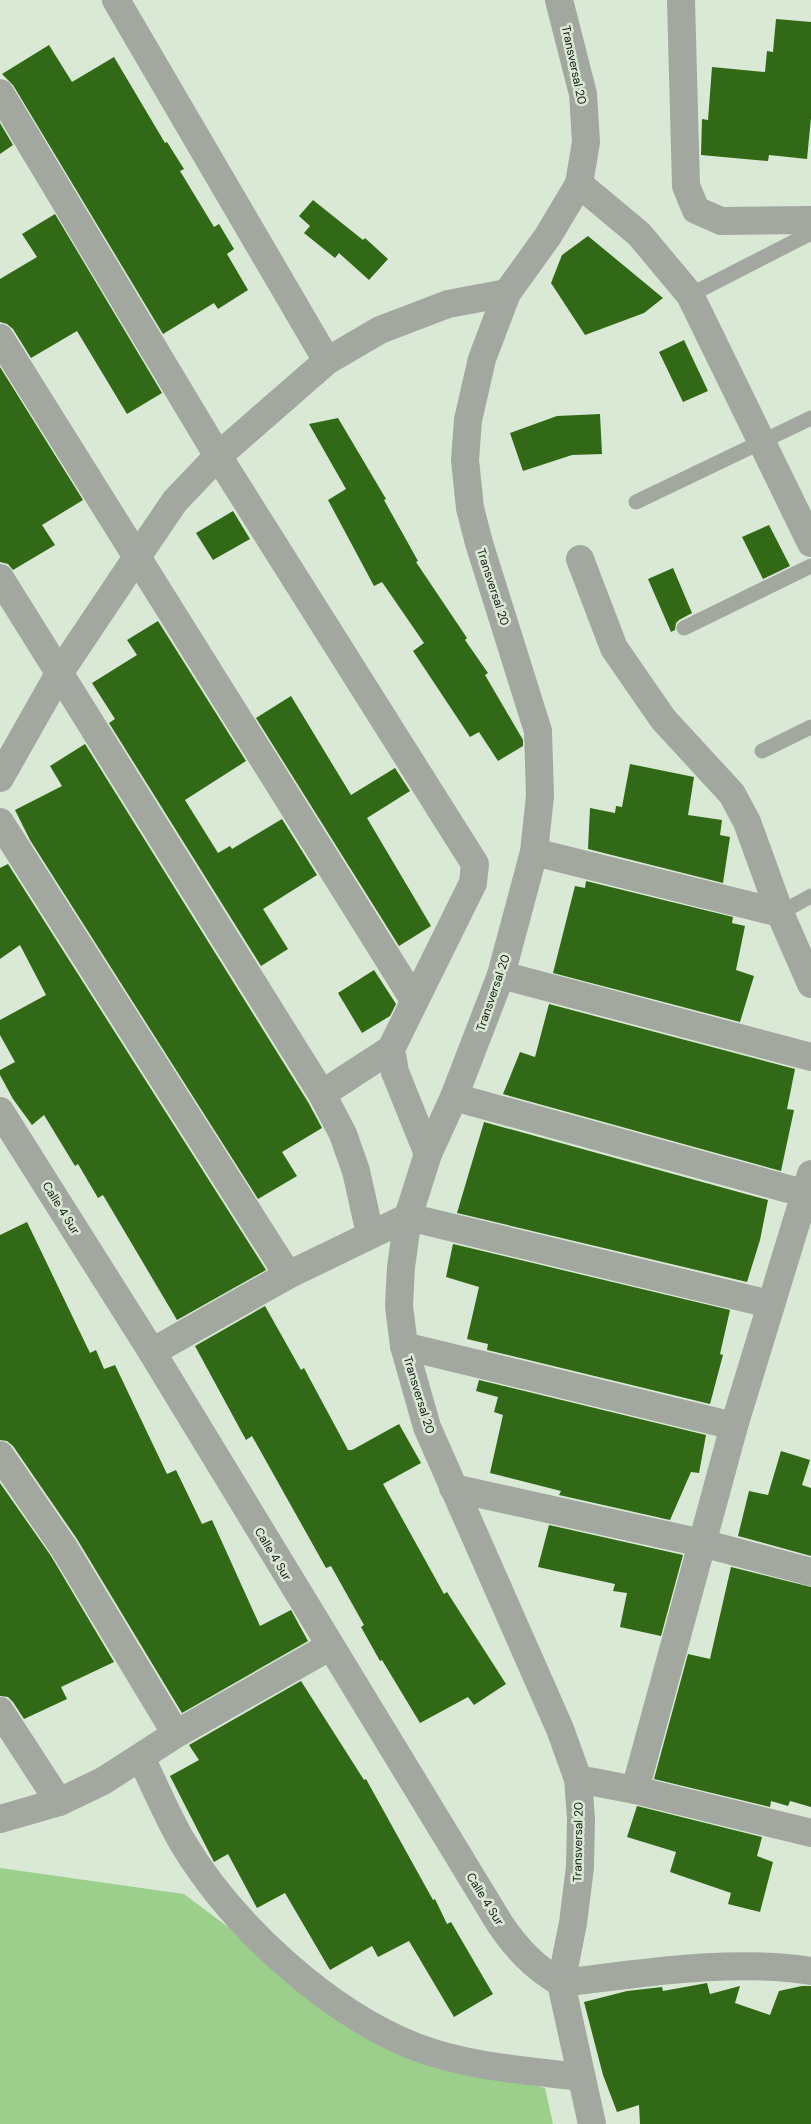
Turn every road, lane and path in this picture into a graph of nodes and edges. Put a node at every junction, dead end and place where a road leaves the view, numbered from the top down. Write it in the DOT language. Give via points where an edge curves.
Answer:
graph roads {
  1 [pos="116,0"];
  2 [pos="559,0"];
  3 [pos="681,0"];
  4 [pos="0,93"];
  5 [pos="579,184"];
  6 [pos="811,220"];
  7 [pos="811,233"];
  8 [pos="507,293"];
  9 [pos="690,295"];
  10 [pos="0,338"];
  11 [pos="327,361"];
  12 [pos="811,418"];
  13 [pos="762,441"];
  14 [pos="218,456"];
  15 [pos="636,502"];
  16 [pos="811,543"];
  17 [pos="137,557"];
  18 [pos="580,559"];
  19 [pos="811,566"];
  20 [pos="0,578"];
  21 [pos="684,628"];
  22 [pos="60,672"];
  23 [pos="811,727"];
  24 [pos="762,751"];
  25 [pos="0,778"];
  26 [pos="0,822"];
  27 [pos="534,852"];
  28 [pos="811,896"];
  29 [pos="780,913"];
  30 [pos="501,975"];
  31 [pos="811,984"];
  32 [pos="414,1000"];
  33 [pos="391,1049"];
  34 [pos="811,1057"];
  35 [pos="322,1094"];
  36 [pos="454,1098"];
  37 [pos="0,1111"];
  38 [pos="428,1154"];
  39 [pos="807,1184"];
  40 [pos="408,1217"];
  41 [pos="370,1234"];
  42 [pos="288,1275"];
  43 [pos="770,1304"];
  44 [pos="404,1346"];
  45 [pos="152,1352"];
  46 [pos="734,1426"];
  47 [pos="0,1455"];
  48 [pos="453,1488"];
  49 [pos="702,1543"];
  50 [pos="811,1572"];
  51 [pos="330,1647"];
  52 [pos="0,1711"];
  53 [pos="176,1734"];
  54 [pos="141,1758"];
  55 [pos="578,1779"];
  56 [pos="635,1790"];
  57 [pos="59,1802"];
  58 [pos="0,1819"];
  59 [pos="811,1832"];
  60 [pos="811,1971"];
  61 [pos="561,1982"];
  62 [pos="580,2077"];
  63 [pos="592,2124"];
  1 -- 11 [label="street"];
  2 -- 5 [label="street, Transversal 20" via="583,94 586,142"];
  3 -- 6 [label="street" via="686,186 696,210 721,220"];
  4 -- 14 [label="street"];
  5 -- 8 [label="street, Transversal 20" via="548,236"];
  5 -- 9 [label="street" via="639,234"];
  7 -- 9 [label="lane"];
  8 -- 11 [label="street" via="448,304 380,330"];
  8 -- 27 [label="street, Transversal 20" via="482,359 468,420 465,460 470,508 479,543 538,731 540,796"];
  9 -- 13 [label="street"];
  10 -- 17 [label="street"];
  11 -- 14 [label="street"];
  12 -- 13 [label="lane"];
  13 -- 15 [label="lane"];
  13 -- 16 [label="street"];
  14 -- 17 [label="street" via="175,501"];
  14 -- 32 [label="street" via="476,864 473,883"];
  17 -- 22 [label="street"];
  17 -- 32 [label="street"];
  18 -- 29 [label="street" via="614,648 663,719 732,794 747,822"];
  19 -- 21 [label="lane"];
  20 -- 22 [label="street"];
  22 -- 25 [label="street"];
  22 -- 35 [label="street"];
  23 -- 24 [label="lane"];
  26 -- 42 [label="street"];
  27 -- 29 [label="street"];
  27 -- 30 [label="street, Transversal 20"];
  28 -- 29 [label="lane"];
  29 -- 31 [label="street"];
  30 -- 34 [label="street"];
  30 -- 36 [label="street, Transversal 20"];
  32 -- 33 [label="street"];
  33 -- 35 [label="street"];
  33 -- 38 [label="street" via="394,1072"];
  35 -- 41 [label="street" via="343,1134 356,1171"];
  36 -- 38 [label="street, Transversal 20"];
  36 -- 39 [label="street"];
  37 -- 45 [label="street, Calle 4 Sur"];
  38 -- 40 [label="street, Transversal 20"];
  39 -- 43 [label="street"];
  40 -- 41 [label="street"];
  40 -- 43 [label="street"];
  40 -- 44 [label="street, Transversal 20" via="401,1267"];
  41 -- 42 [label="street"];
  42 -- 45 [label="street"];
  43 -- 46 [label="street"];
  44 -- 46 [label="street"];
  44 -- 48 [label="street, Transversal 20" via="427,1427"];
  45 -- 51 [label="street, Calle 4 Sur"];
  46 -- 49 [label="street"];
  47 -- 53 [label="street" via="64,1548"];
  48 -- 49 [label="street"];
  48 -- 55 [label="street, Transversal 20" via="560,1729"];
  49 -- 50 [label="street"];
  49 -- 56 [label="street"];
  51 -- 53 [label="street"];
  51 -- 61 [label="street, Calle 4 Sur" via="500,1924 519,1951 542,1972"];
  52 -- 57 [label="street"];
  53 -- 54 [label="street"];
  54 -- 57 [label="street"];
  54 -- 62 [label="street" via="183,1843 230,1908 296,1972 354,2016 425,2050 485,2066"];
  55 -- 56 [label="street"];
  55 -- 61 [label="street, Transversal 20" via="580,1867"];
  56 -- 59 [label="street"];
  57 -- 58 [label="street"];
  60 -- 61 [label="street" via="787,1967 735,1967"];
  61 -- 62 [label="street"];
  62 -- 63 [label="street"];
}
